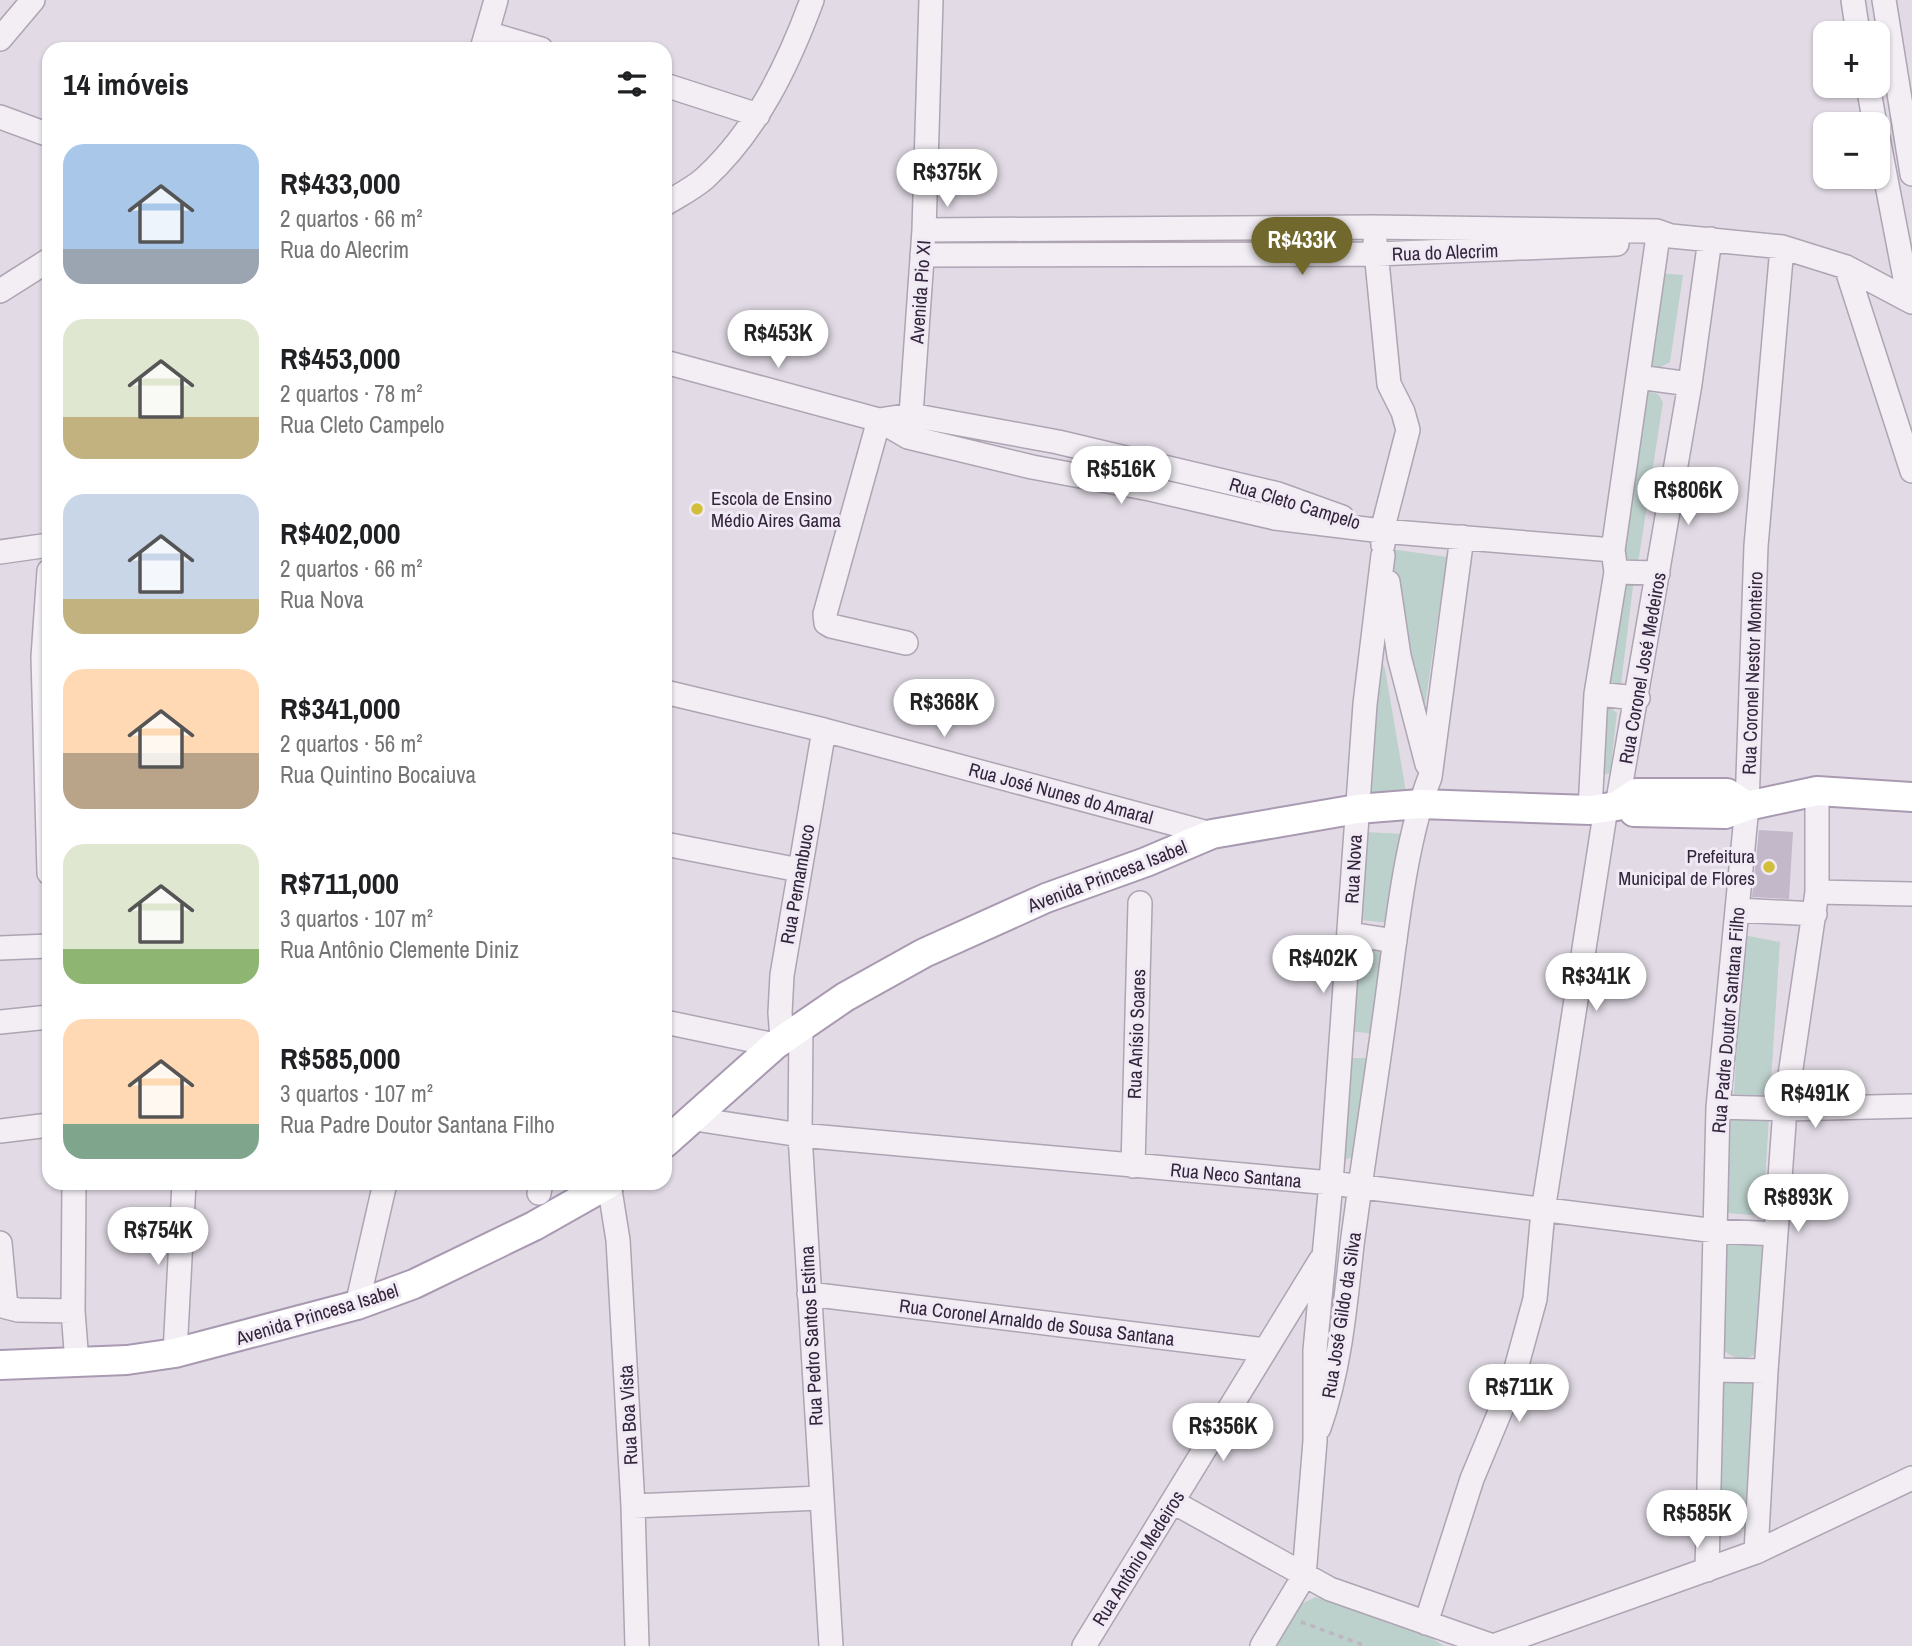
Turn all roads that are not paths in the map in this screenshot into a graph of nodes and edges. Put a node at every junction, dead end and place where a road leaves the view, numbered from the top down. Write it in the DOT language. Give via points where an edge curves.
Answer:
graph roads {
  1 [pos="33,0"];
  2 [pos="496,0"];
  3 [pos="813,0"];
  4 [pos="930,0"];
  5 [pos="1853,0"];
  6 [pos="1884,0"];
  7 [pos="1856,21"];
  8 [pos="1884,21"];
  9 [pos="0,39"];
  10 [pos="485,41"];
  11 [pos="1890,73"];
  12 [pos="672,87"];
  13 [pos="758,115"];
  14 [pos="0,117"];
  15 [pos="42,132"];
  16 [pos="1912,174"];
  17 [pos="1888,189"];
  18 [pos="672,200"];
  19 [pos="1372,227"];
  20 [pos="1117,229"];
  21 [pos="924,230"];
  22 [pos="1664,239"];
  23 [pos="1710,239"];
  24 [pos="1782,247"];
  25 [pos="1377,254"];
  26 [pos="922,255"];
  27 [pos="1120,256"];
  28 [pos="42,264"];
  29 [pos="1846,267"];
  30 [pos="0,291"];
  31 [pos="1910,301"];
  32 [pos="672,364"];
  33 [pos="1638,377"];
  34 [pos="1690,384"];
  35 [pos="911,415"];
  36 [pos="879,420"];
  37 [pos="1910,459"];
  38 [pos="1382,531"];
  39 [pos="1462,537"];
  40 [pos="42,546"];
  41 [pos="0,552"];
  42 [pos="1383,555"];
  43 [pos="1614,561"];
  44 [pos="1658,573"];
  45 [pos="906,643"];
  46 [pos="672,694"];
  47 [pos="1596,694"];
  48 [pos="1638,698"];
  49 [pos="824,730"];
  50 [pos="1430,777"];
  51 [pos="1817,791"];
  52 [pos="1912,797"];
  53 [pos="1420,804"];
  54 [pos="1747,806"];
  55 [pos="1604,808"];
  56 [pos="1357,809"];
  57 [pos="1212,834"];
  58 [pos="672,845"];
  59 [pos="799,870"];
  60 [pos="1912,894"];
  61 [pos="1140,903"];
  62 [pos="1816,903"];
  63 [pos="1738,910"];
  64 [pos="1350,934"];
  65 [pos="1395,941"];
  66 [pos="42,946"];
  67 [pos="0,948"];
  68 [pos="42,1018"];
  69 [pos="0,1022"];
  70 [pos="672,1022"];
  71 [pos="786,1037"];
  72 [pos="1341,1048"];
  73 [pos="1380,1051"];
  74 [pos="1912,1106"];
  75 [pos="1718,1107"];
  76 [pos="1785,1109"];
  77 [pos="695,1119"];
  78 [pos="42,1126"];
  79 [pos="0,1131"];
  80 [pos="800,1135"];
  81 [pos="672,1137"];
  82 [pos="1133,1166"];
  83 [pos="1331,1183"];
  84 [pos="1359,1187"];
  85 [pos="74,1190"];
  86 [pos="184,1190"];
  87 [pos="383,1190"];
  88 [pos="598,1190"];
  89 [pos="611,1190"];
  90 [pos="1543,1211"];
  91 [pos="1716,1231"];
  92 [pos="1776,1234"];
  93 [pos="0,1243"];
  94 [pos="1323,1256"];
  95 [pos="809,1294"];
  96 [pos="1320,1299"];
  97 [pos="1345,1301"];
  98 [pos="357,1305"];
  99 [pos="73,1311"];
  100 [pos="1265,1350"];
  101 [pos="1315,1350"];
  102 [pos="1339,1351"];
  103 [pos="175,1353"];
  104 [pos="76,1363"];
  105 [pos="0,1365"];
  106 [pos="1713,1370"];
  107 [pos="1766,1371"];
  108 [pos="1315,1441"];
  109 [pos="1912,1478"];
  110 [pos="820,1498"];
  111 [pos="1173,1502"];
  112 [pos="633,1506"];
  113 [pos="1756,1552"];
  114 [pos="1707,1570"];
  115 [pos="1304,1576"];
  116 [pos="1426,1623"];
  117 [pos="637,1646"];
  118 [pos="831,1646"];
  119 [pos="1084,1646"];
  120 [pos="1262,1646"];
  121 [pos="1493,1646"];
  1 -- 9 [label="street"];
  2 -- 10 [label="street"];
  3 -- 13 [label="street"];
  4 -- 21 [label="street, Avenida Pio XI"];
  5 -- 7 [label="street"];
  6 -- 8 [label="street"];
  11 -- 16 [label="street"];
  12 -- 13 [label="street"];
  13 -- 18 [label="street" via="703,180"];
  14 -- 15 [label="street"];
  17 -- 31 [label="street"];
  19 -- 20 [label="street, Rua do Alecrim"];
  19 -- 22 [label="street, Rua do Alecrim" via="1657,230"];
  19 -- 25 [label="street, Rua Nova"];
  20 -- 21 [label="street, Rua do Alecrim"];
  20 -- 27 [label="street"];
  21 -- 26 [label="street, Avenida Pio XI"];
  22 -- 23 [label="street, Rua do Alecrim"];
  22 -- 25 [label="street, Rua do Alecrim"];
  22 -- 33 [label="street, Rua Coronel José Medeiros"];
  23 -- 24 [label="street, Rua do Alecrim"];
  23 -- 34 [label="street, Rua Coronel José Medeiros"];
  24 -- 29 [label="street, Rua do Alecrim"];
  24 -- 54 [label="street, Rua Coronel Nestor Monteiro" via="1756,547"];
  25 -- 27 [label="street, Rua do Alecrim"];
  25 -- 38 [label="street, Rua Nova" via="1389,384 1408,430"];
  26 -- 27 [label="street, Rua do Alecrim"];
  26 -- 35 [label="street, Avenida Pio XI"];
  28 -- 30 [label="street"];
  29 -- 31 [label="street, Rua do Alecrim"];
  29 -- 37 [label="street"];
  32 -- 36 [label="street, Rua Cleto Campelo"];
  33 -- 34 [label="street"];
  33 -- 43 [label="street, Rua Coronel José Medeiros"];
  34 -- 44 [label="street, Rua Coronel José Medeiros"];
  35 -- 36 [label="street, Rua Cleto Campelo"];
  35 -- 38 [label="street, Rua Cleto Campelo" via="1058,442 1278,494"];
  36 -- 38 [label="street, Rua Cleto Campelo" via="908,437 1032,467 1275,518"];
  36 -- 45 [label="street" via="826,623"];
  38 -- 39 [label="street, Rua Cleto Campelo"];
  38 -- 42 [label="street, Rua Nova"];
  39 -- 43 [label="street, Rua Cleto Campelo"];
  39 -- 50 [label="street"];
  40 -- 41 [label="street"];
  42 -- 50 [label="street, Rua Nova" via="1399,656"];
  42 -- 56 [label="street, Rua Nova"];
  43 -- 44 [label="street, Rua Cleto Campelo"];
  43 -- 47 [label="street, Rua Coronel José Medeiros"];
  44 -- 48 [label="street, Rua Coronel José Medeiros"];
  46 -- 49 [label="street, Rua José Nunes do Amaral"];
  47 -- 48 [label="street"];
  47 -- 55 [label="street, Rua Coronel José Medeiros"];
  48 -- 55 [label="street, Rua Coronel José Medeiros"];
  49 -- 57 [label="street, Rua José Nunes do Amaral"];
  49 -- 59 [label="street, Rua Pernambuco"];
  50 -- 53 [label="street"];
  51 -- 52 [label="main road, Avenida Princesa Isabel"];
  51 -- 54 [label="main road, Avenida Princesa Isabel"];
  51 -- 62 [label="street"];
  53 -- 55 [label="main road, Avenida Princesa Isabel"];
  53 -- 56 [label="main road, Avenida Princesa Isabel"];
  53 -- 65 [label="street"];
  54 -- 55 [label="main road, Avenida Princesa Isabel" via="1726,814"];
  54 -- 63 [label="street, Rua Padre Doutor Santana Filho"];
  55 -- 90 [label="street"];
  56 -- 57 [label="main road, Avenida Princesa Isabel"];
  56 -- 64 [label="street, Rua Nova"];
  57 -- 71 [label="main road, Avenida Princesa Isabel" via="1046,898 924,953"];
  58 -- 59 [label="street"];
  59 -- 71 [label="street, Rua Pernambuco" via="782,975 780,1013"];
  60 -- 62 [label="street"];
  61 -- 82 [label="street, Rua Anísio Soares"];
  62 -- 63 [label="street"];
  62 -- 76 [label="street"];
  63 -- 75 [label="street, Rua Padre Doutor Santana Filho"];
  64 -- 65 [label="street"];
  64 -- 72 [label="street, Rua Nova"];
  65 -- 73 [label="street"];
  66 -- 67 [label="street"];
  68 -- 69 [label="street"];
  70 -- 71 [label="street"];
  71 -- 77 [label="main road, Avenida Princesa Isabel"];
  71 -- 80 [label="street, Rua Pedro Santos Estima"];
  72 -- 73 [label="street"];
  72 -- 83 [label="street, Rua Nova"];
  73 -- 84 [label="street"];
  74 -- 76 [label="street"];
  75 -- 76 [label="street"];
  75 -- 91 [label="street, Rua Padre Doutor Santana Filho"];
  76 -- 92 [label="street"];
  77 -- 80 [label="street, Rua Neco Santana"];
  77 -- 81 [label="main road, Avenida Princesa Isabel"];
  78 -- 79 [label="street"];
  80 -- 82 [label="street, Rua Neco Santana"];
  80 -- 95 [label="street, Rua Pedro Santos Estima"];
  82 -- 83 [label="street, Rua Neco Santana"];
  83 -- 84 [label="street, Rua Neco Santana"];
  83 -- 94 [label="street, Rua José Gildo da Silva"];
  84 -- 90 [label="street, Rua Neco Santana"];
  84 -- 97 [label="street, Rua José Gildo da Silva"];
  85 -- 99 [label="street"];
  86 -- 103 [label="street"];
  87 -- 98 [label="street"];
  88 -- 98 [label="main road, Avenida Princesa Isabel" via="414,1284"];
  89 -- 112 [label="street, Rua Boa Vista" via="618,1240"];
  90 -- 91 [label="street, Rua Neco Santana"];
  90 -- 116 [label="street" via="1535,1298 1512,1383 1472,1479"];
  91 -- 92 [label="street, Rua Neco Santana"];
  91 -- 106 [label="street, Rua Padre Doutor Santana Filho"];
  92 -- 107 [label="street"];
  93 -- 99 [label="street" via="6,1307"];
  94 -- 96 [label="street, Rua José Gildo da Silva"];
  94 -- 100 [label="street, Rua Antônio Medeiros"];
  95 -- 100 [label="street, Rua Coronel Arnaldo de Sousa Santana"];
  95 -- 110 [label="street, Rua Pedro Santos Estima"];
  96 -- 97 [label="street"];
  96 -- 101 [label="street, Rua José Gildo da Silva"];
  97 -- 102 [label="street, Rua José Gildo da Silva"];
  98 -- 103 [label="main road, Avenida Princesa Isabel"];
  99 -- 104 [label="street"];
  100 -- 111 [label="street, Rua Antônio Medeiros"];
  101 -- 102 [label="street"];
  101 -- 108 [label="street, Rua José Gildo da Silva"];
  102 -- 108 [label="street, Rua José Gildo da Silva" via="1331,1397"];
  103 -- 104 [label="main road, Avenida Princesa Isabel"];
  104 -- 105 [label="main road, Avenida Princesa Isabel"];
  106 -- 107 [label="street"];
  106 -- 114 [label="street, Rua Padre Doutor Santana Filho"];
  107 -- 113 [label="street"];
  108 -- 115 [label="street, Rua José Gildo da Silva"];
  109 -- 113 [label="street"];
  110 -- 112 [label="street"];
  110 -- 118 [label="street, Rua Pedro Santos Estima"];
  111 -- 115 [label="street"];
  111 -- 119 [label="street, Rua Antônio Medeiros"];
  112 -- 117 [label="street, Rua Boa Vista"];
  113 -- 114 [label="street"];
  114 -- 121 [label="street"];
  115 -- 116 [label="street"];
  115 -- 120 [label="street"];
  116 -- 121 [label="street"];
}
